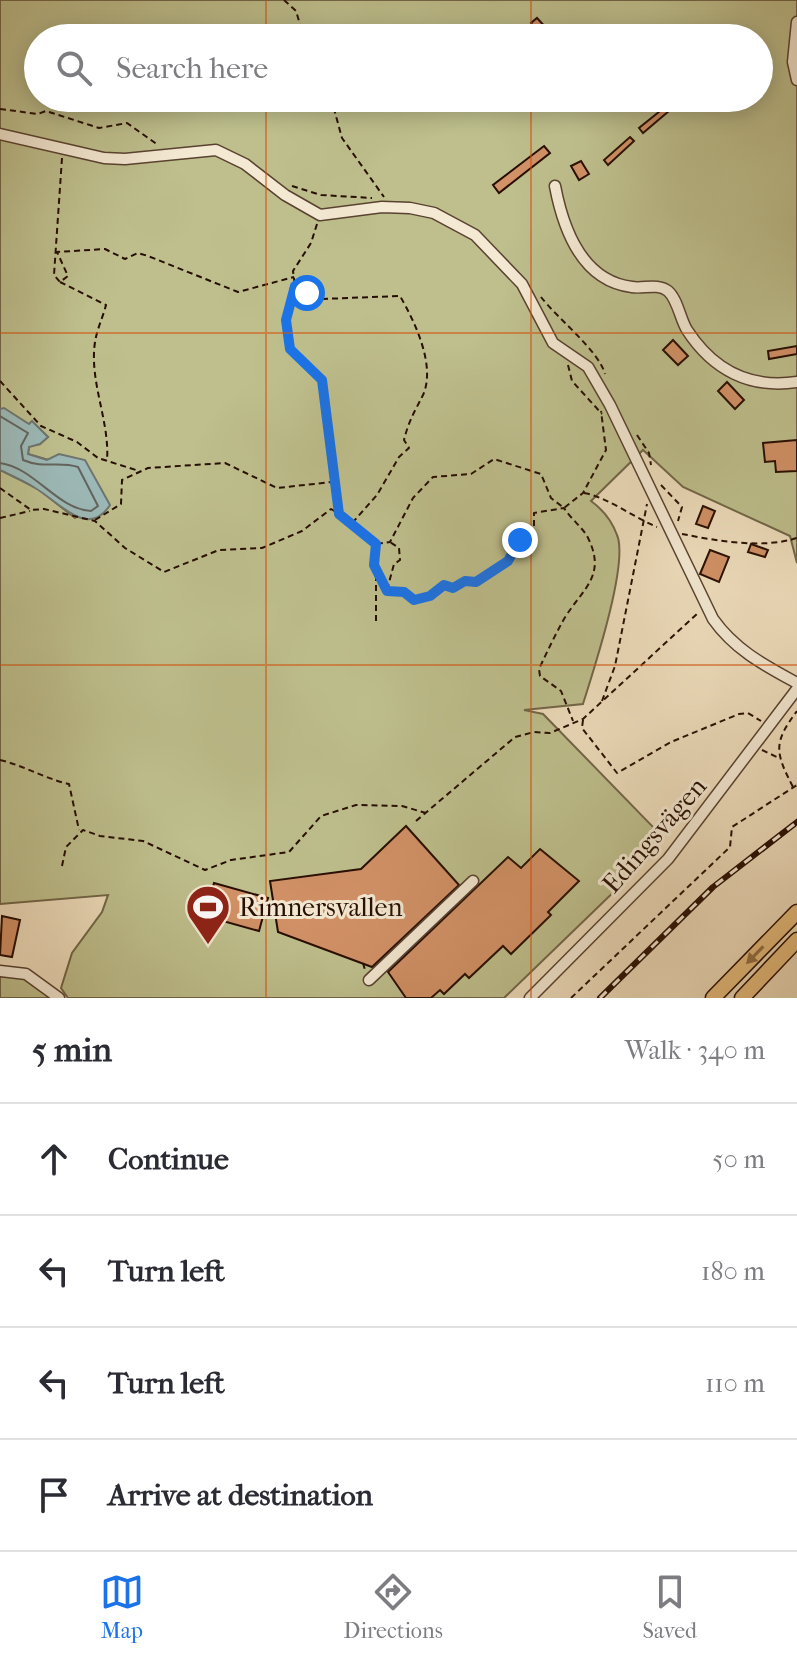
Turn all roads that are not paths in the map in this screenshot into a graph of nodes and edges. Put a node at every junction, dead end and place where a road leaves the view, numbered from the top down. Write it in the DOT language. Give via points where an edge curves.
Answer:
graph roads {
  1 [pos="797,22"];
  2 [pos="797,80"];
  3 [pos="0,134"];
  4 [pos="555,186"];
  5 [pos="797,382"];
  6 [pos="797,686"];
  7 [pos="473,881"];
  8 [pos="797,912"];
  9 [pos="797,940"];
  10 [pos="0,971"];
  11 [pos="369,980"];
  12 [pos="59,998"];
  13 [pos="530,998"];
  14 [pos="713,998"];
  15 [pos="742,998"];
  1 -- 2 [label="street"];
  3 -- 6 [label="street" via="125,159 216,150 320,215 410,208 456,223 496,253 522,284 553,343 588,367 726,638"];
  4 -- 5 [label="street" via="569,236 604,278 668,291 687,331 734,375 761,385"];
  6 -- 13 [label="street, Edingsvägen" via="668,859"];
  7 -- 11 [label="street"];
  8 -- 14 [label="highway, one-way"];
  9 -- 15 [label="highway"];
  10 -- 12 [label="street" via="26,974"];
}
